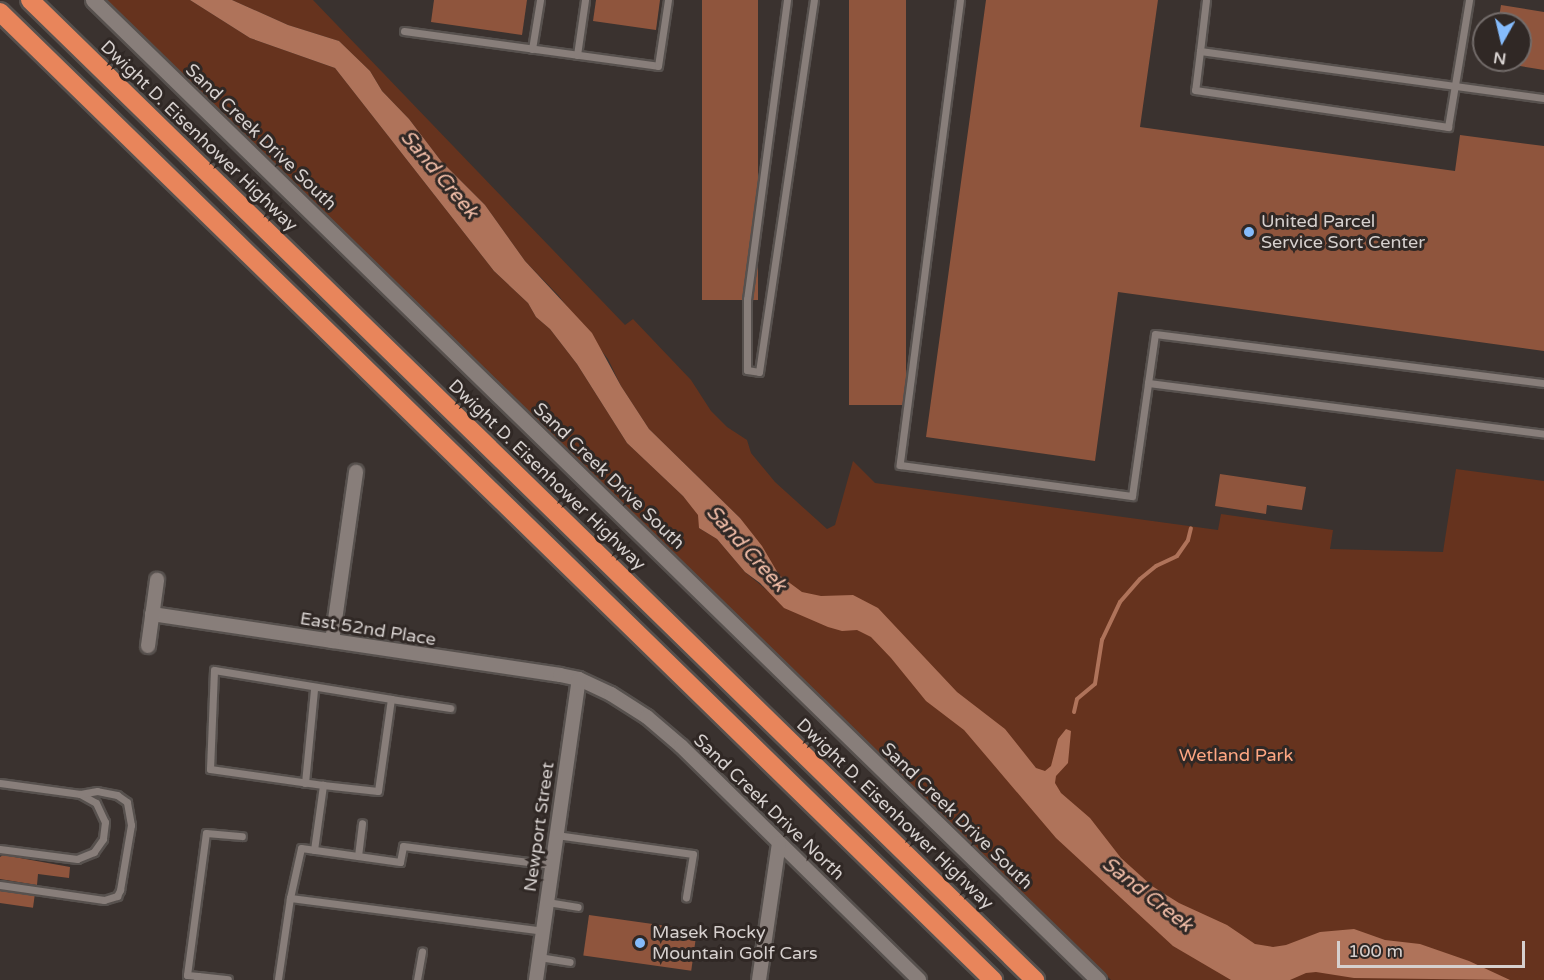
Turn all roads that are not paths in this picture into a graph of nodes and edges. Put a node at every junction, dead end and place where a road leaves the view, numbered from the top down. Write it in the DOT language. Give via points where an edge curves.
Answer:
graph roads {
  1 [pos="30,0"];
  2 [pos="93,0"];
  3 [pos="540,0"];
  4 [pos="585,0"];
  5 [pos="669,0"];
  6 [pos="787,0"];
  7 [pos="814,0"];
  8 [pos="960,0"];
  9 [pos="1206,0"];
  10 [pos="1469,0"];
  11 [pos="0,12"];
  12 [pos="404,31"];
  13 [pos="532,49"];
  14 [pos="1200,51"];
  15 [pos="577,55"];
  16 [pos="1455,86"];
  17 [pos="1544,98"];
  18 [pos="1148,383"];
  19 [pos="1544,383"];
  20 [pos="1544,434"];
  21 [pos="356,472"];
  22 [pos="157,580"];
  23 [pos="152,614"];
  24 [pos="332,641"];
  25 [pos="148,646"];
  26 [pos="579,680"];
  27 [pos="314,689"];
  28 [pos="391,699"];
  29 [pos="450,708"];
  30 [pos="0,783"];
  31 [pos="305,783"];
  32 [pos="323,785"];
  33 [pos="80,794"];
  34 [pos="362,823"];
  35 [pos="556,834"];
  36 [pos="242,836"];
  37 [pos="779,843"];
  38 [pos="0,849"];
  39 [pos="314,849"];
  40 [pos="358,856"];
  41 [pos="552,865"];
  42 [pos="0,885"];
  43 [pos="686,897"];
  44 [pos="290,898"];
  45 [pos="547,902"];
  46 [pos="578,907"];
  47 [pos="543,931"];
  48 [pos="422,951"];
  49 [pos="539,957"];
  50 [pos="570,962"];
  51 [pos="197,978"];
  52 [pos="228,979"];
  53 [pos="278,979"];
  54 [pos="417,980"];
  55 [pos="536,980"];
  56 [pos="759,980"];
  57 [pos="919,980"];
  58 [pos="993,980"];
  59 [pos="1035,980"];
  60 [pos="1098,980"];
  1 -- 59 [label="highway, Dwight D. Eisenhower Highway"];
  2 -- 60 [label="main road, Sand Creek Drive South"];
  3 -- 13 [label="lane"];
  4 -- 15 [label="lane"];
  5 -- 15 [label="lane" via="658,66"];
  6 -- 7 [label="lane" via="747,299 747,370 759,372"];
  8 -- 18 [label="lane" via="900,465 1132,496"];
  9 -- 14 [label="lane"];
  10 -- 16 [label="lane"];
  11 -- 58 [label="highway"];
  12 -- 13 [label="lane"];
  13 -- 15 [label="lane"];
  14 -- 16 [label="lane"];
  14 -- 16 [label="lane" via="1196,90 1448,127"];
  16 -- 17 [label="lane"];
  18 -- 19 [label="lane" via="1155,334"];
  18 -- 20 [label="lane"];
  21 -- 24 [label="street"];
  22 -- 23 [label="street"];
  23 -- 24 [label="street, East 52nd Place"];
  23 -- 25 [label="street"];
  24 -- 26 [label="street, East 52nd Place"];
  26 -- 35 [label="street, Newport Street"];
  26 -- 37 [label="street, Sand Creek Drive North" via="647,717"];
  27 -- 28 [label="lane"];
  27 -- 31 [label="lane"];
  27 -- 31 [label="lane" via="213,670 210,769"];
  28 -- 29 [label="lane"];
  28 -- 32 [label="lane" via="378,791"];
  30 -- 33 [label="lane"];
  31 -- 32 [label="lane"];
  32 -- 39 [label="lane"];
  33 -- 38 [label="lane" via="96,803 105,822 103,839 94,852 77,859"];
  33 -- 42 [label="lane" via="97,791 117,795 127,802 131,825 117,896 104,900"];
  34 -- 40 [label="lane"];
  35 -- 41 [label="street, Newport Street"];
  35 -- 43 [label="lane" via="693,854"];
  36 -- 51 [label="lane" via="206,833 187,975"];
  37 -- 56 [label="street"];
  37 -- 57 [label="street, Sand Creek Drive North"];
  39 -- 40 [label="lane"];
  39 -- 44 [label="lane" via="301,848"];
  40 -- 41 [label="lane" via="400,862 403,846"];
  41 -- 45 [label="street, Newport Street"];
  44 -- 47 [label="lane"];
  44 -- 53 [label="lane"];
  45 -- 46 [label="lane"];
  45 -- 47 [label="street, Newport Street"];
  47 -- 49 [label="street, Newport Street"];
  48 -- 54 [label="lane"];
  49 -- 50 [label="lane"];
  49 -- 55 [label="street, Newport Street"];
  51 -- 52 [label="lane"];
}
